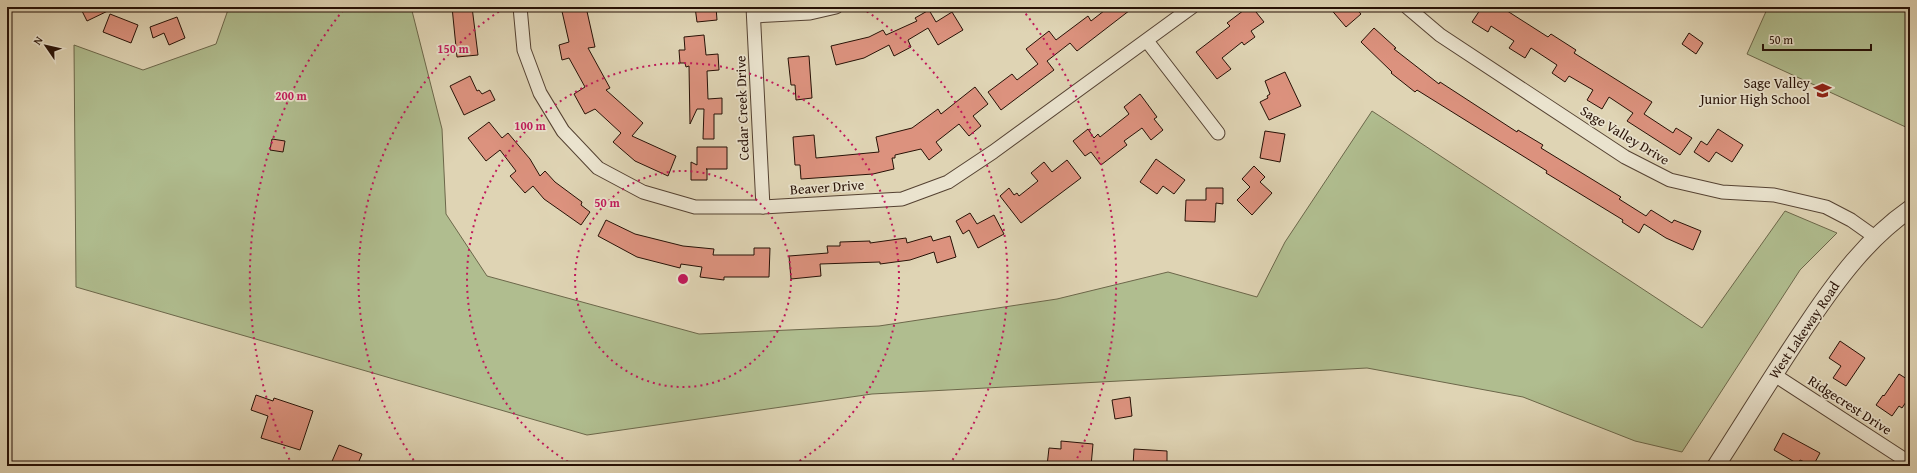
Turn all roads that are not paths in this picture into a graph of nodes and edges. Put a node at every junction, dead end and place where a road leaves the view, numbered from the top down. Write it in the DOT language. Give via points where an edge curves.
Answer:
graph roads {
  1 [pos="520,7"];
  2 [pos="836,7"];
  3 [pos="1192,7"];
  4 [pos="1407,7"];
  5 [pos="754,12"];
  6 [pos="1147,41"];
  7 [pos="1218,133"];
  8 [pos="763,207"];
  9 [pos="1910,209"];
  10 [pos="1875,237"];
  11 [pos="1773,374"];
  12 [pos="1910,463"];
  13 [pos="1716,466"];
  1 -- 8 [label="street, Beaver Drive" via="524,50 540,93 563,131 598,168 643,192 695,207"];
  2 -- 5 [label="street" via="810,13"];
  3 -- 6 [label="street, Beaver Drive"];
  4 -- 10 [label="street, Sage Valley Drive" via="1440,35 1626,157 1670,180 1722,192 1774,195 1826,206"];
  5 -- 8 [label="street, Cedar Creek Drive"];
  6 -- 7 [label="street"];
  6 -- 8 [label="street, Beaver Drive" via="948,182 902,199"];
  9 -- 10 [label="street, West Lakeway Road"];
  10 -- 11 [label="street, West Lakeway Road" via="1846,269"];
  11 -- 12 [label="street, Ridgecrest Drive"];
  11 -- 13 [label="street, West Lakeway Road"];
}
